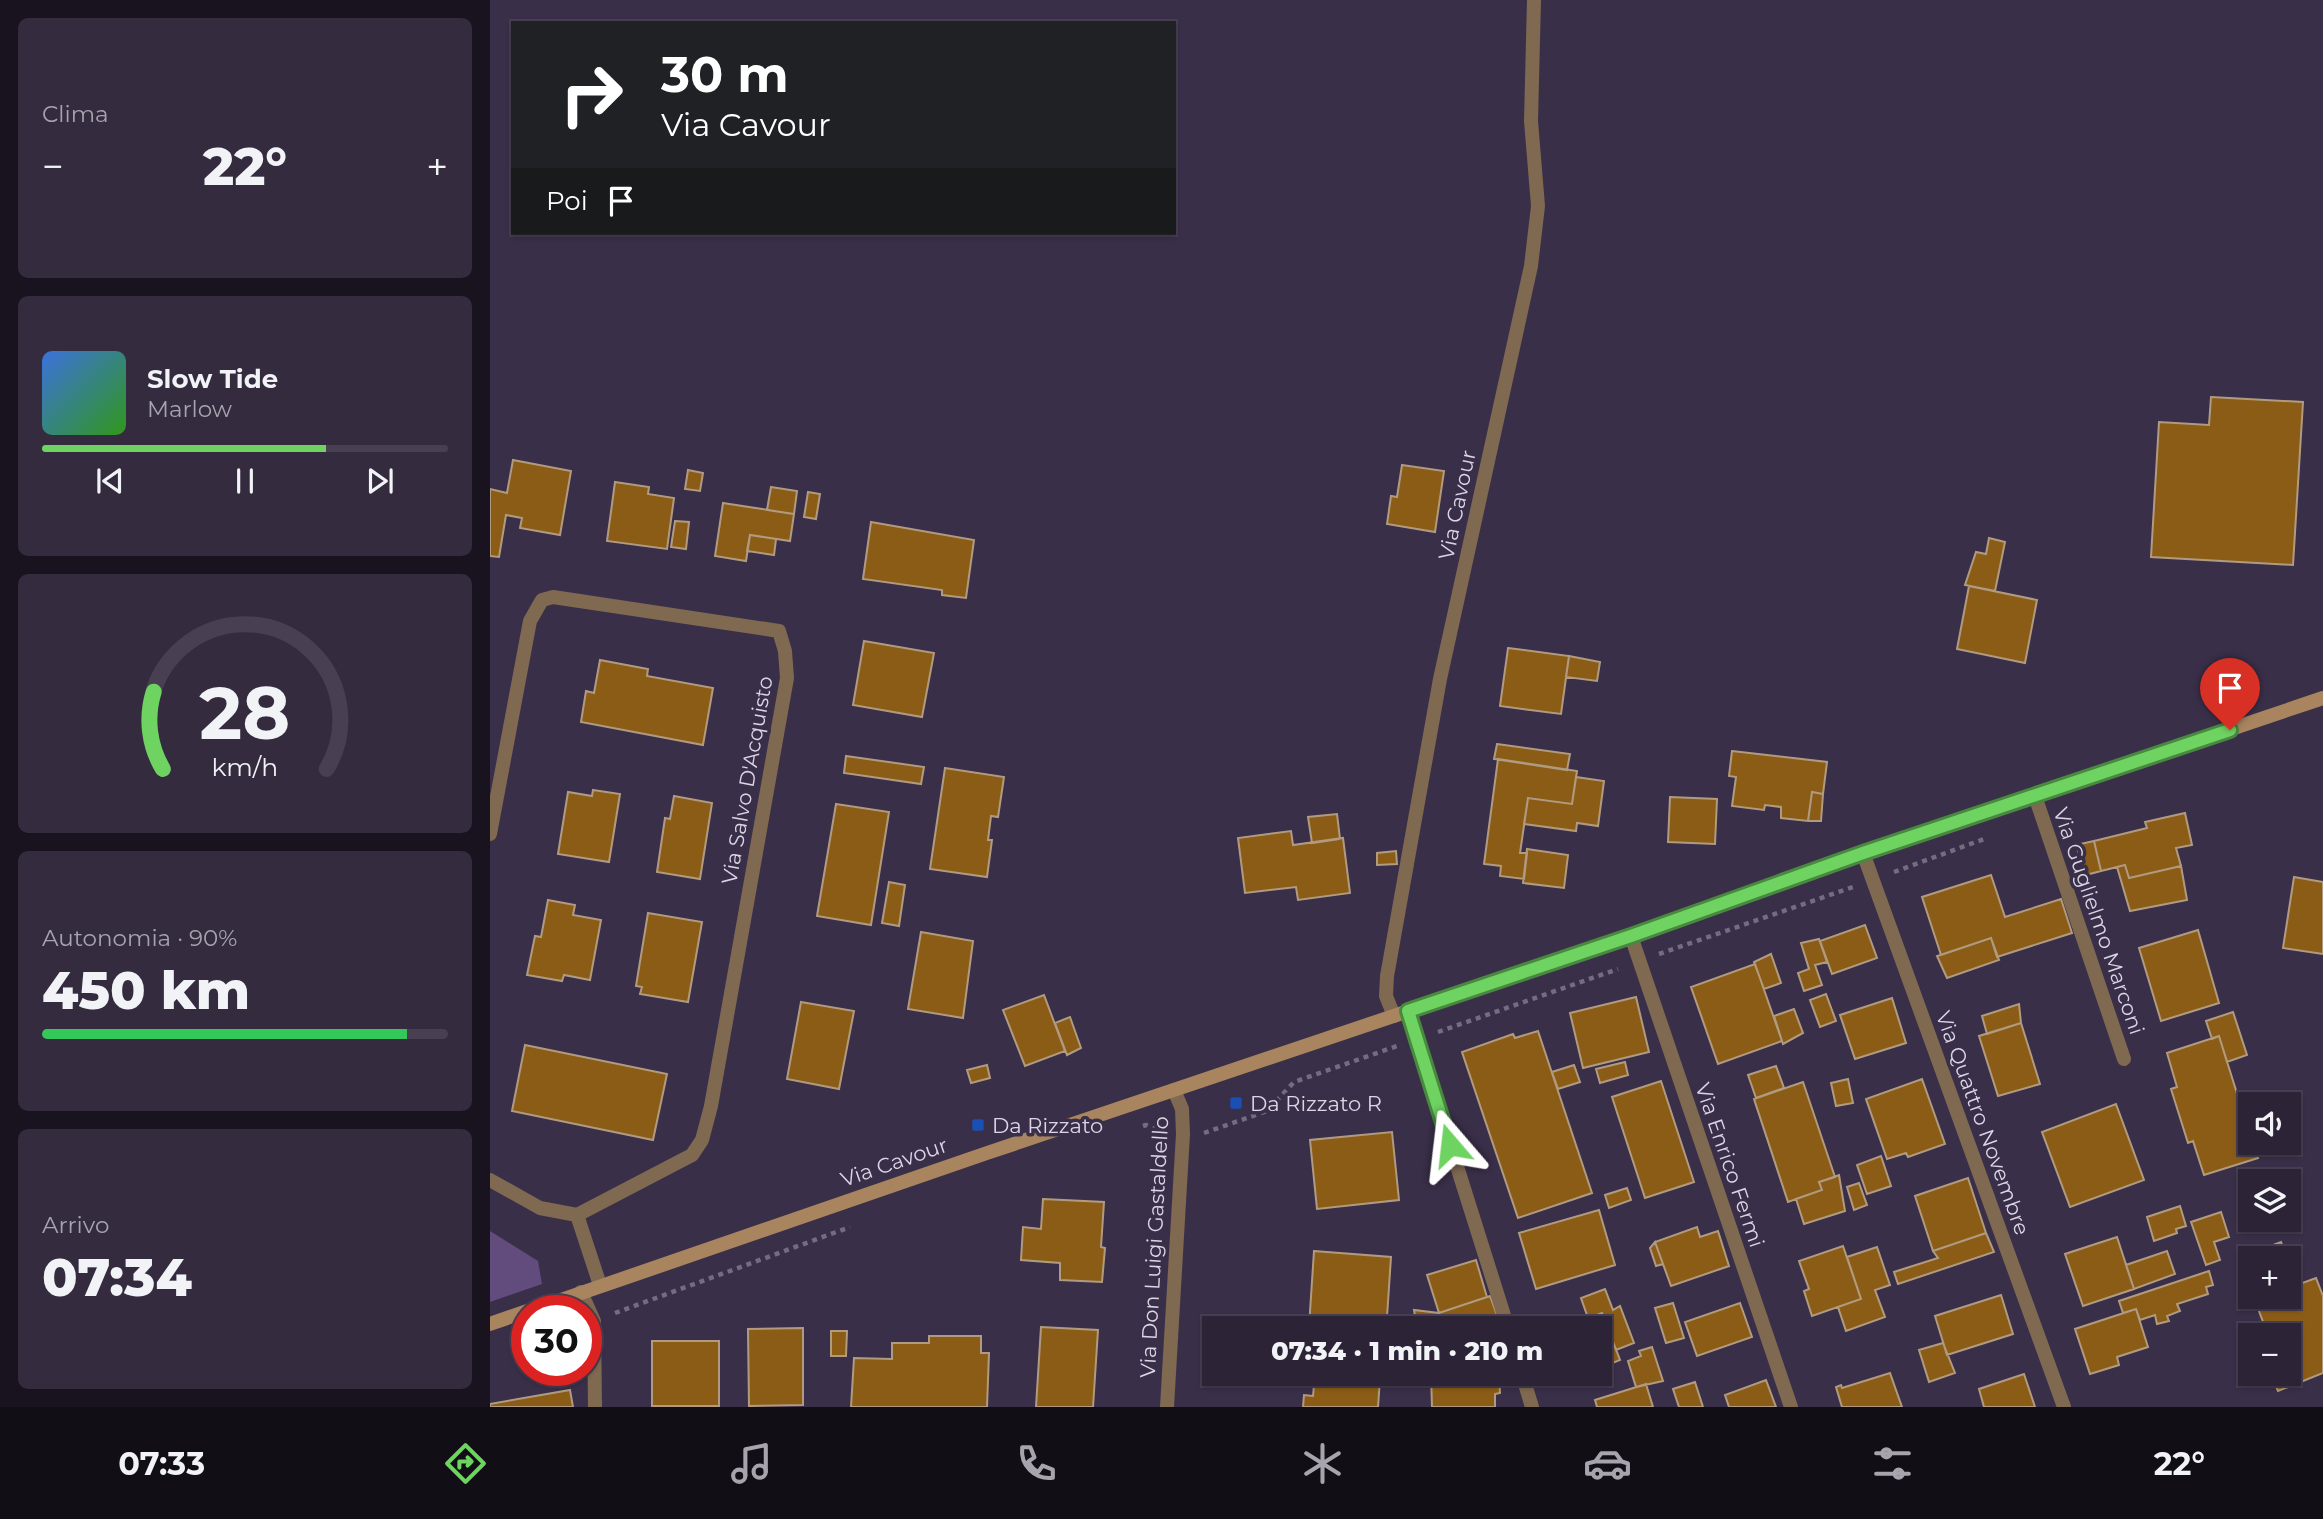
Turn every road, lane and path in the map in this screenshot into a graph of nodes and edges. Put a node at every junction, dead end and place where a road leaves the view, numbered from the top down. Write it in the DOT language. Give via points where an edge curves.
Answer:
graph roads {
  1 [pos="1534,0"];
  2 [pos="2323,698"];
  3 [pos="2035,796"];
  4 [pos="490,834"];
  5 [pos="1995,835"];
  6 [pos="1863,853"];
  7 [pos="1872,880"];
  8 [pos="1631,936"];
  9 [pos="1639,962"];
  10 [pos="1408,1011"];
  11 [pos="1394,1016"];
  12 [pos="1416,1040"];
  13 [pos="2124,1059"];
  14 [pos="1174,1090"];
  15 [pos="1135,1128"];
  16 [pos="1183,1134"];
  17 [pos="490,1180"];
  18 [pos="577,1215"];
  19 [pos="855,1226"];
  20 [pos="600,1285"];
  21 [pos="581,1292"];
  22 [pos="573,1295"];
  23 [pos="582,1295"];
  24 [pos="1503,1316"];
  25 [pos="511,1317"];
  26 [pos="602,1318"];
  27 [pos="490,1324"];
  28 [pos="596,1386"];
  29 [pos="1526,1386"];
  30 [pos="596,1407"];
  31 [pos="1167,1407"];
  32 [pos="1532,1407"];
  33 [pos="1791,1407"];
  34 [pos="2064,1407"];
  1 -- 11 [label="street, Via Cavour" via="1531,121 1538,206 1531,266 1440,680 1387,976 1386,996"];
  2 -- 3 [label="main road, Via Cavour"];
  3 -- 6 [label="main road, Via Cavour"];
  3 -- 13 [label="street, Via Guglielmo Marconi"];
  4 -- 18 [label="street, Via Salvo D'Acquisto" via="530,621 542,600 553,597 779,632 788,678 702,1140 692,1155"];
  5 -- 7 [label="path"];
  6 -- 7 [label="street, Via Quattro Novembre"];
  6 -- 8 [label="main road, Via Cavour"];
  7 -- 9 [label="path"];
  7 -- 34 [label="street, Via Quattro Novembre"];
  8 -- 9 [label="street, Via Enrico Fermi"];
  8 -- 10 [label="main road, Via Cavour"];
  9 -- 12 [label="path"];
  9 -- 33 [label="street, Via Enrico Fermi"];
  10 -- 11 [label="main road, Via Cavour"];
  10 -- 12 [label="street"];
  11 -- 14 [label="main road, Via Cavour"];
  12 -- 16 [label="path" via="1294,1082 1267,1111 1209,1133"];
  12 -- 24 [label="street"];
  14 -- 16 [label="street, Via Don Luigi Gastaldello" via="1182,1109"];
  14 -- 20 [label="main road, Via Cavour"];
  15 -- 16 [label="path" via="1146,1125"];
  16 -- 31 [label="street, Via Don Luigi Gastaldello"];
  17 -- 18 [label="street" via="540,1208"];
  18 -- 20 [label="street"];
  19 -- 26 [label="path"];
  20 -- 21 [label="main road, Via Cavour"];
  21 -- 22 [label="main road, Via Cavour"];
  21 -- 23 [label="street"];
  25 -- 27 [label="main road, Via Cavour"];
  28 -- 30 [label="street"];
  29 -- 32 [label="street"];
}
